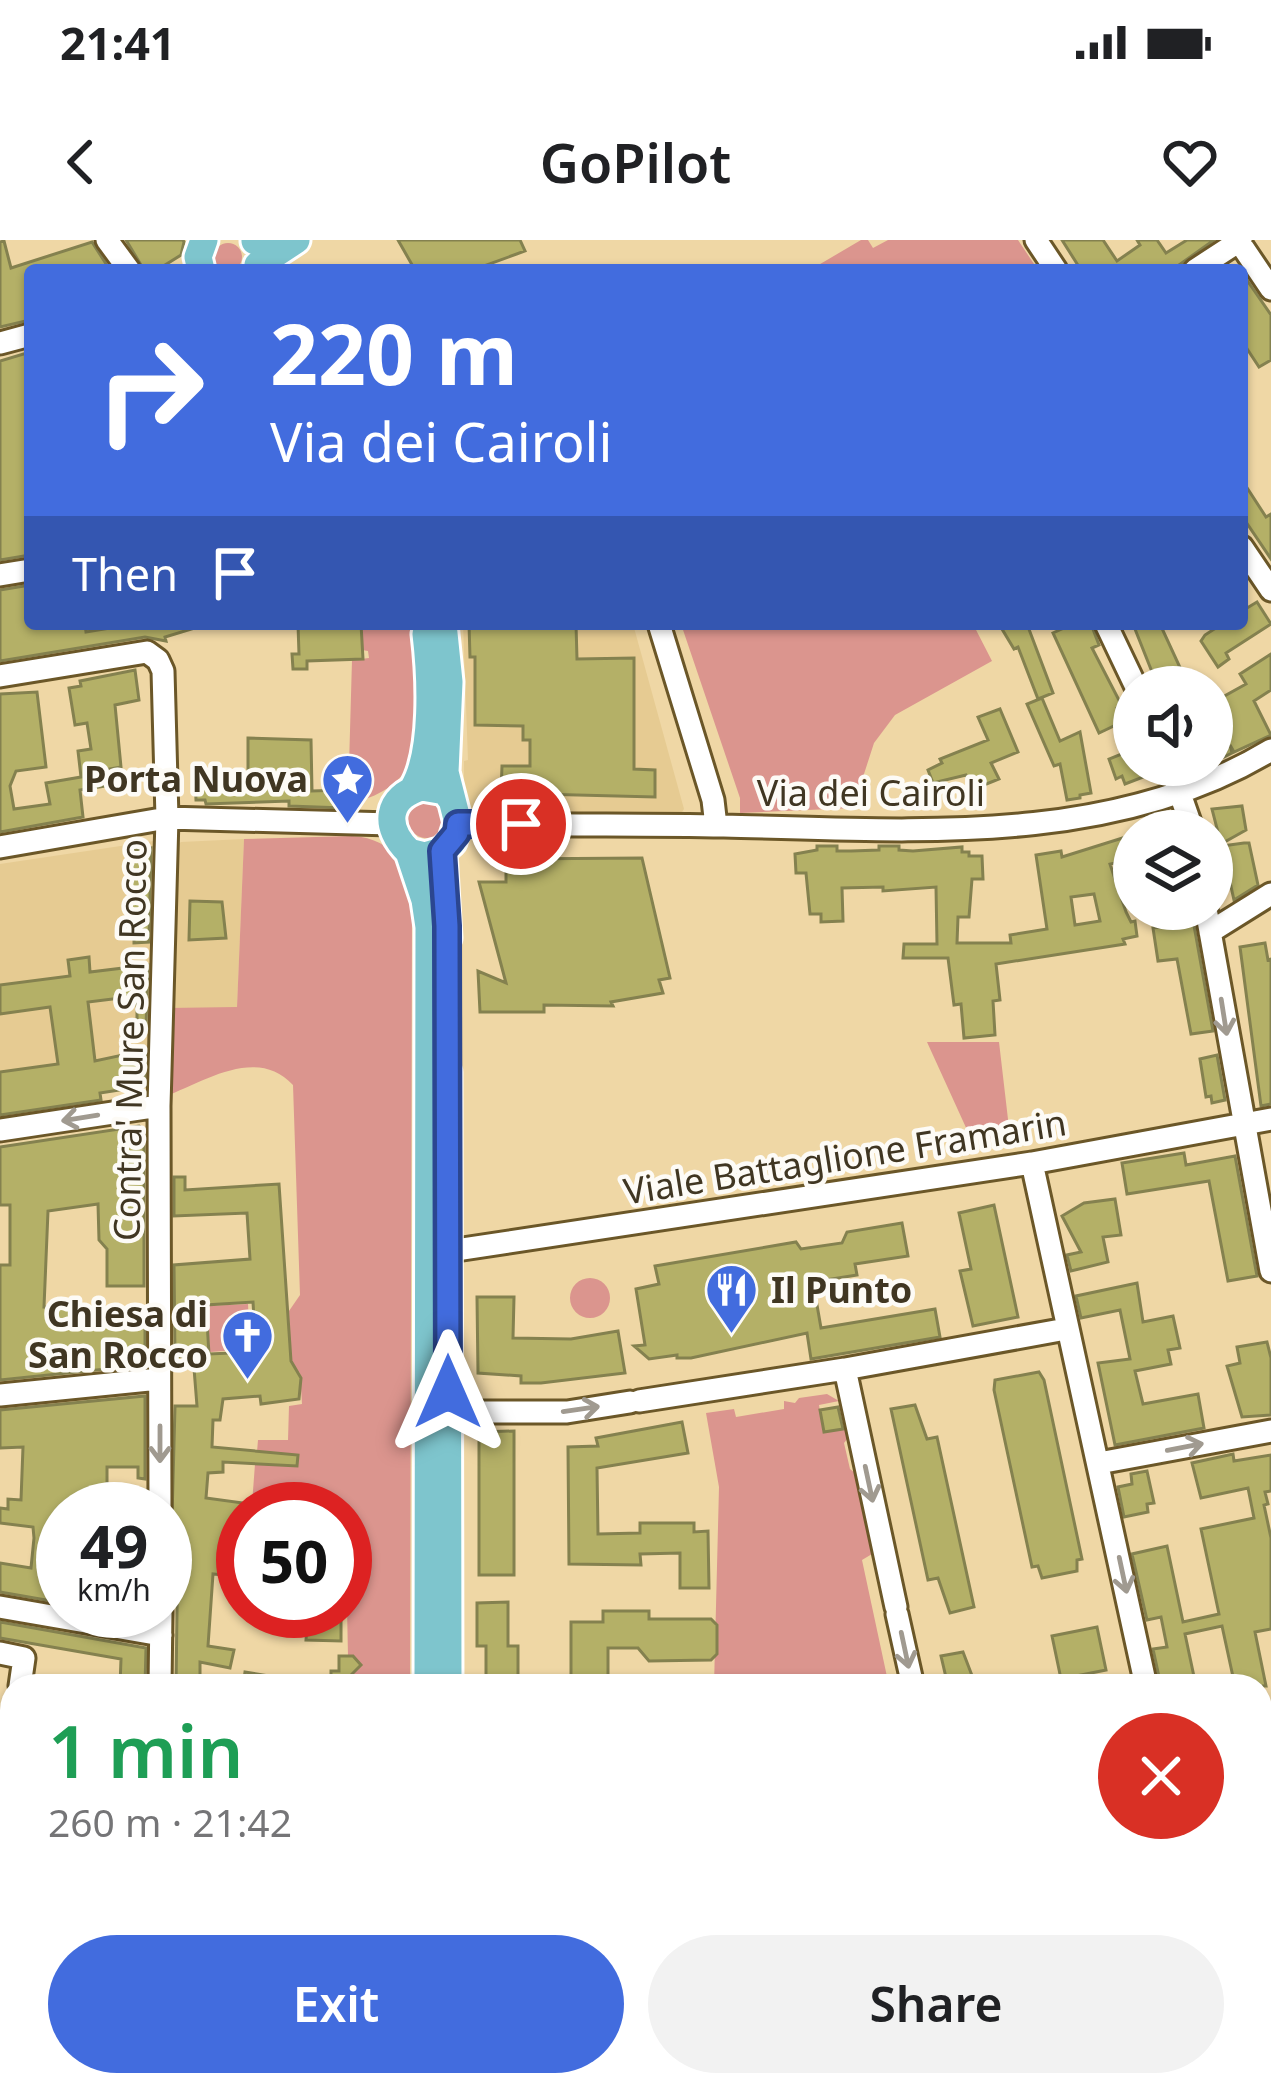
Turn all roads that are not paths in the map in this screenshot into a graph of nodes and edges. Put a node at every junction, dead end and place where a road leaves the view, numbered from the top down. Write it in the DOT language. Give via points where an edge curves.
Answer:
graph roads {
  1 [pos="296,240"];
  2 [pos="1239,240"];
  3 [pos="256,251"];
  4 [pos="1204,264"];
  5 [pos="1271,290"];
  6 [pos="1248,556"];
  7 [pos="1271,590"];
  8 [pos="425,630"];
  9 [pos="444,630"];
  10 [pos="661,630"];
  11 [pos="1109,630"];
  12 [pos="1126,666"];
  13 [pos="0,676"];
  14 [pos="1271,750"];
  15 [pos="1179,786"];
  16 [pos="413,789"];
  17 [pos="1181,791"];
  18 [pos="1186,810"];
  19 [pos="454,812"];
  20 [pos="166,818"];
  21 [pos="391,824"];
  22 [pos="716,826"];
  23 [pos="0,848"];
  24 [pos="442,851"];
  25 [pos="409,852"];
  26 [pos="1271,894"];
  27 [pos="1210,932"];
  28 [pos="159,1106"];
  29 [pos="1271,1119"];
  30 [pos="1242,1125"];
  31 [pos="0,1130"];
  32 [pos="1032,1163"];
  33 [pos="438,1253"];
  34 [pos="1271,1271"];
  35 [pos="1066,1329"];
  36 [pos="845,1370"];
  37 [pos="163,1391"];
  38 [pos="0,1395"];
  39 [pos="448,1412"];
  40 [pos="1271,1431"];
  41 [pos="1099,1463"];
  42 [pos="161,1482"];
  43 [pos="0,1607"];
  44 [pos="36,1613"];
  45 [pos="161,1638"];
  46 [pos="0,1653"];
  47 [pos="22,1674"];
  48 [pos="160,1674"];
  49 [pos="428,1674"];
  50 [pos="448,1674"];
  51 [pos="910,1674"];
  52 [pos="1143,1674"];
  1 -- 3 [label="main road"];
  2 -- 4 [label="street"];
  2 -- 5 [label="street"];
  6 -- 7 [label="street"];
  8 -- 16 [label="main road" via="426,762"];
  9 -- 19 [label="main road"];
  10 -- 22 [label="street"];
  11 -- 12 [label="street"];
  13 -- 20 [label="street, Contra' Mure San Rocco" via="147,652 158,660"];
  14 -- 17 [label="street, Via dei Cairoli"];
  15 -- 17 [label="street"];
  16 -- 19 [label="main road" via="439,789"];
  16 -- 21 [label="main road" via="394,803"];
  17 -- 18 [label="street"];
  17 -- 22 [label="street, Via dei Cairoli" via="1123,809 987,827"];
  19 -- 22 [label="street, Via dei Cairoli"];
  19 -- 24 [label="main road" via="457,833"];
  20 -- 21 [label="street"];
  20 -- 23 [label="street"];
  20 -- 28 [label="street, Contra' Mure San Rocco"];
  21 -- 25 [label="main road"];
  24 -- 25 [label="main road"];
  24 -- 33 [label="main road"];
  25 -- 33 [label="main road" via="429,927"];
  26 -- 27 [label="street"];
  27 -- 30 [label="street, one-way"];
  28 -- 31 [label="street, one-way"];
  28 -- 37 [label="street, Contra' Mure San Rocco"];
  29 -- 30 [label="street, Viale Battaglione Framarin"];
  30 -- 32 [label="street, Viale Battaglione Framarin"];
  30 -- 34 [label="street"];
  32 -- 33 [label="street, Viale Battaglione Framarin"];
  32 -- 35 [label="street"];
  33 -- 39 [label="main road"];
  33 -- 49 [label="main road"];
  35 -- 36 [label="street"];
  35 -- 41 [label="street"];
  39 -- 36 [label="street, one-way" via="567,1412"];
  36 -- 51 [label="street, one-way"];
  37 -- 38 [label="street"];
  37 -- 42 [label="street, Contra' Mure San Rocco, one-way"];
  39 -- 50 [label="main road"];
  41 -- 40 [label="street, one-way"];
  41 -- 52 [label="street, one-way"];
  43 -- 44 [label="street"];
  45 -- 48 [label="street"];
  46 -- 47 [label="street" via="24,1658"];
}
